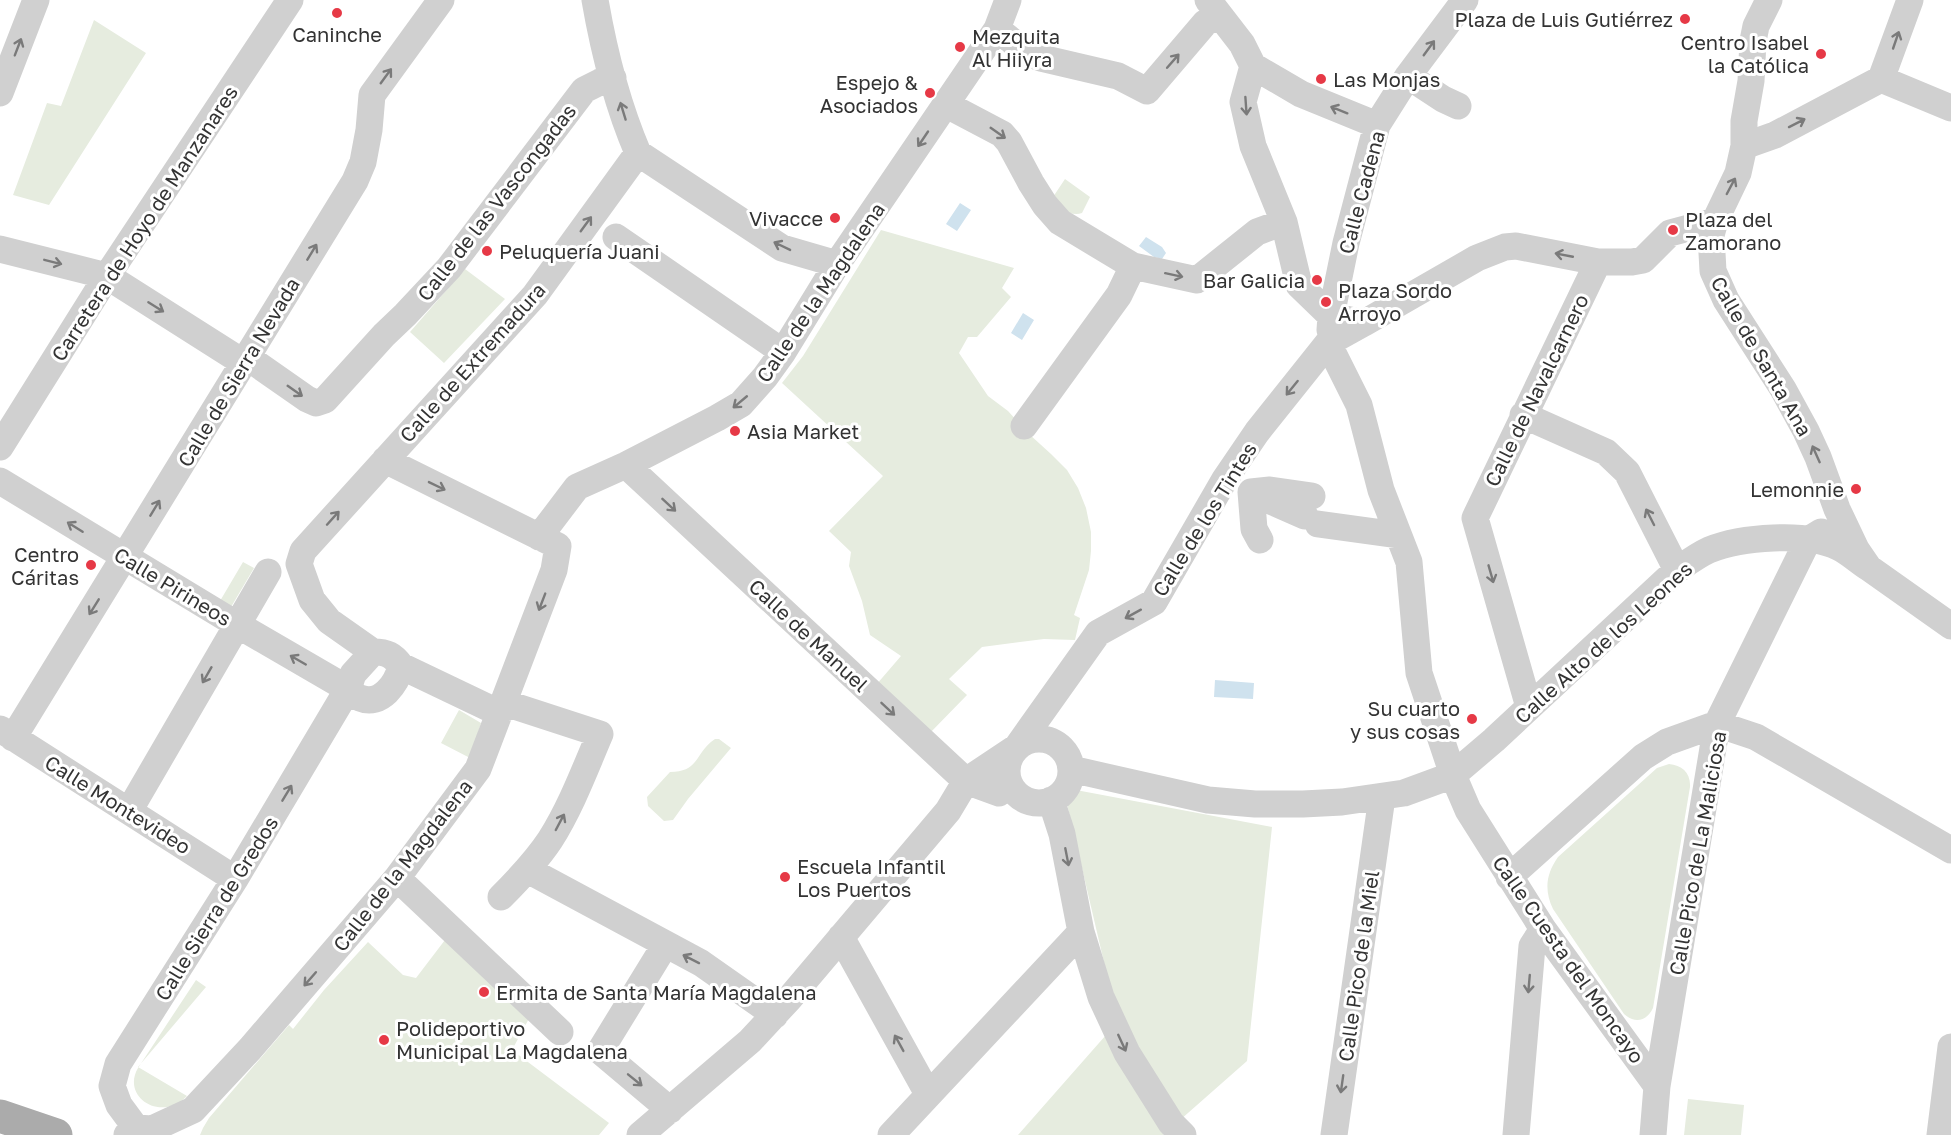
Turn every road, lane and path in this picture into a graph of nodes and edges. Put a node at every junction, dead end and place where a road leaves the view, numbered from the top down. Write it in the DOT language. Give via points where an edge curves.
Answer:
graph roads {
  1 [pos="36,0"];
  2 [pos="290,0"];
  3 [pos="441,0"];
  4 [pos="595,0"];
  5 [pos="1008,0"];
  6 [pos="1465,0"];
  7 [pos="1910,0"];
  8 [pos="1765,6"];
  9 [pos="1208,16"];
  10 [pos="997,28"];
  11 [pos="1253,66"];
  12 [pos="1408,76"];
  13 [pos="613,78"];
  14 [pos="1881,79"];
  15 [pos="0,93"];
  16 [pos="946,105"];
  17 [pos="1458,106"];
  18 [pos="1951,108"];
  19 [pos="1377,125"];
  20 [pos="1744,147"];
  21 [pos="638,153"];
  22 [pos="1714,221"];
  23 [pos="1284,222"];
  24 [pos="616,237"];
  25 [pos="0,249"];
  26 [pos="1598,262"];
  27 [pos="837,264"];
  28 [pos="1133,266"];
  29 [pos="107,276"];
  30 [pos="1331,316"];
  31 [pos="1364,322"];
  32 [pos="1329,343"];
  33 [pos="783,352"];
  34 [pos="246,360"];
  35 [pos="1523,415"];
  36 [pos="1024,426"];
  37 [pos="0,447"];
  38 [pos="385,460"];
  39 [pos="626,465"];
  40 [pos="1225,479"];
  41 [pos="0,481"];
  42 [pos="1251,492"];
  43 [pos="1837,509"];
  44 [pos="1398,535"];
  45 [pos="1260,540"];
  46 [pos="1808,540"];
  47 [pos="548,542"];
  48 [pos="125,558"];
  49 [pos="1869,568"];
  50 [pos="1677,570"];
  51 [pos="268,572"];
  52 [pos="1948,622"];
  53 [pos="236,624"];
  54 [pos="373,651"];
  55 [pos="401,666"];
  56 [pos="348,689"];
  57 [pos="1529,707"];
  58 [pos="501,708"];
  59 [pos="1717,724"];
  60 [pos="7,734"];
  61 [pos="1017,747"];
  62 [pos="1071,769"];
  63 [pos="1453,775"];
  64 [pos="966,781"];
  65 [pos="1009,794"];
  66 [pos="1393,795"];
  67 [pos="1051,800"];
  68 [pos="1468,810"];
  69 [pos="129,811"];
  70 [pos="948,811"];
  71 [pos="1951,850"];
  72 [pos="528,870"];
  73 [pos="1509,877"];
  74 [pos="397,878"];
  75 [pos="235,879"];
  76 [pos="501,897"];
  77 [pos="1542,929"];
  78 [pos="1081,932"];
  79 [pos="841,937"];
  80 [pos="665,945"];
  81 [pos="774,1015"];
  82 [pos="1668,1025"];
  83 [pos="560,1032"];
  84 [pos="1623,1037"];
  85 [pos="1951,1047"];
  86 [pos="1657,1086"];
  87 [pos="928,1094"];
  88 [pos="670,1110"];
  89 [pos="0,1116"];
  90 [pos="191,1123"];
  91 [pos="143,1132"];
  92 [pos="56,1135"];
  93 [pos="640,1135"];
  94 [pos="891,1135"];
  95 [pos="1183,1135"];
  96 [pos="1334,1135"];
  97 [pos="1516,1135"];
  98 [pos="1653,1135"];
  99 [pos="1940,1135"];
  15 -- 1 [label="street, one-way"];
  2 -- 29 [label="street, Carretera de Hoyo de Manzanares"];
  34 -- 3 [label="street, Calle de Sierra Nevada, one-way" via="355,181 363,162 372,95"];
  4 -- 13 [label="street"];
  5 -- 10 [label="street, Calle de la Magdalena"];
  12 -- 6 [label="street, Calle Cadena, one-way"];
  14 -- 7 [label="street, one-way"];
  8 -- 20 [label="street, Calle de Santa Ana" via="1753,41"];
  10 -- 9 [label="street, one-way" via="1027,53 1118,76 1147,91"];
  9 -- 11 [label="street" via="1242,44"];
  10 -- 16 [label="street, Calle de la Magdalena"];
  19 -- 11 [label="street, one-way" via="1301,93"];
  11 -- 23 [label="street, one-way" via="1244,102 1252,146"];
  12 -- 17 [label="street"];
  12 -- 19 [label="street, Calle Cadena"];
  21 -- 13 [label="street, one-way"];
  34 -- 13 [label="street, Calle de las Vascongadas, one-way" via="307,399 316,403 325,400 449,268 584,90"];
  14 -- 18 [label="street"];
  20 -- 14 [label="street, one-way" via="1775,135"];
  16 -- 27 [label="street, Calle de la Magdalena, one-way"];
  16 -- 28 [label="street, one-way" via="1002,134 1045,205 1060,222"];
  19 -- 30 [label="street, Calle Cadena"];
  22 -- 20 [label="street, Calle de Santa Ana, one-way" via="1738,173"];
  27 -- 21 [label="street, one-way" via="782,248"];
  38 -- 21 [label="street, Calle de Extremadura, one-way" via="535,295"];
  22 -- 26 [label="street" via="1670,233 1643,260"];
  43 -- 22 [label="street, Calle de Santa Ana, one-way" via="1800,420 1719,288 1711,253"];
  28 -- 23 [label="street, one-way" via="1197,280 1257,232"];
  23 -- 30 [label="street" via="1299,285"];
  24 -- 33 [label="street"];
  25 -- 29 [label="street, Calle de las Vascongadas, one-way"];
  26 -- 31 [label="street, one-way" via="1505,247 1477,258"];
  26 -- 35 [label="street, Calle de Navalcarnero"];
  27 -- 33 [label="street, Calle de la Magdalena"];
  28 -- 36 [label="street" via="1119,295"];
  29 -- 34 [label="street, Calle de las Vascongadas, one-way"];
  29 -- 37 [label="street, Carretera de Hoyo de Manzanares"];
  30 -- 31 [label="street"];
  30 -- 32 [label="street, Calle Cadena"];
  31 -- 32 [label="street"];
  32 -- 40 [label="street, Calle de los Tintes, one-way" via="1257,432"];
  32 -- 44 [label="street, Calle Cuesta del Moncayo" via="1359,405 1381,490"];
  33 -- 39 [label="street, Calle de la Magdalena, one-way" via="741,404"];
  48 -- 34 [label="street, Calle de Sierra Nevada, one-way"];
  50 -- 35 [label="street, one-way" via="1627,472 1606,452"];
  35 -- 57 [label="street, Calle de Navalcarnero, one-way" via="1475,518"];
  38 -- 47 [label="street, one-way"];
  54 -- 38 [label="street, Calle de Extremadura, one-way" via="329,621 312,600 299,564 303,551"];
  39 -- 47 [label="street, Calle de la Magdalena" via="577,487"];
  39 -- 64 [label="street, Calle de Manuel, one-way"];
  40 -- 42 [label="street"];
  40 -- 61 [label="street, Calle de los Tintes, one-way" via="1154,602 1098,633"];
  48 -- 41 [label="street, Calle Pirineos, one-way"];
  42 -- 44 [label="street" via="1270,490 1312,512"];
  42 -- 45 [label="street" via="1254,529"];
  43 -- 46 [label="street, Calle Pico de La Maliciosa" via="1825,530"];
  43 -- 49 [label="street, Calle de Santa Ana"];
  44 -- 63 [label="street, Calle Cuesta del Moncayo" via="1409,562 1419,673"];
  46 -- 49 [label="street, Calle Alto de los Leones" via="1839,547"];
  46 -- 50 [label="street, Calle Alto de los Leones" via="1745,540 1709,551"];
  46 -- 59 [label="street, Calle Pico de La Maliciosa"];
  47 -- 58 [label="street, Calle de la Magdalena, one-way" via="554,570"];
  48 -- 53 [label="street, Calle Pirineos"];
  48 -- 60 [label="street, Calle de Sierra Nevada, one-way"];
  49 -- 52 [label="street, Calle de Santa Ana"];
  50 -- 57 [label="street, Calle Alto de los Leones"];
  51 -- 53 [label="street"];
  56 -- 53 [label="street, Calle Pirineos, one-way"];
  53 -- 69 [label="street, one-way"];
  54 -- 55 [label="street" via="393,656"];
  54 -- 56 [label="street" via="353,674"];
  55 -- 56 [label="street" via="398,679 372,700 360,698"];
  55 -- 58 [label="street" via="491,709"];
  75 -- 56 [label="street, Calle Sierra de Gredos, one-way"];
  57 -- 63 [label="street, Calle Alto de los Leones"];
  72 -- 58 [label="street, one-way" via="569,804 600,734 514,706"];
  58 -- 74 [label="street, Calle de la Magdalena" via="478,769"];
  59 -- 71 [label="street" via="1756,737"];
  59 -- 73 [label="street" via="1667,742 1643,757"];
  59 -- 82 [label="street, Calle Pico de La Maliciosa"];
  60 -- 69 [label="street, Calle Montevideo"];
  61 -- 62 [label="street" via="1026,741 1050,741 1061,747"];
  61 -- 64 [label="street, Calle de los Tintes"];
  61 -- 65 [label="street" via="1007,766"];
  62 -- 66 [label="street" via="1208,800 1255,804 1303,804"];
  62 -- 67 [label="street" via="1066,788"];
  63 -- 66 [label="street"];
  63 -- 68 [label="street, Calle Cuesta del Moncayo"];
  64 -- 65 [label="street, Calle de Manuel"];
  64 -- 70 [label="street, Calle de los Tintes"];
  65 -- 67 [label="street" via="1040,803"];
  65 -- 70 [label="street"];
  66 -- 68 [label="street" via="1443,800"];
  66 -- 96 [label="street, Calle Pico de la Miel, one-way"];
  67 -- 78 [label="street, one-way" via="1062,834"];
  68 -- 73 [label="street, Calle Cuesta del Moncayo"];
  69 -- 75 [label="street, Calle Montevideo"];
  70 -- 79 [label="street, Calle de los Tintes"];
  72 -- 76 [label="street"];
  72 -- 80 [label="street"];
  73 -- 77 [label="street, Calle Cuesta del Moncayo"];
  74 -- 83 [label="street"];
  74 -- 90 [label="street, Calle de la Magdalena, one-way"];
  75 -- 91 [label="street, Calle Sierra de Gredos" via="118,1064 112,1086 119,1105"];
  77 -- 84 [label="street, Calle Cuesta del Moncayo"];
  77 -- 97 [label="street, one-way" via="1532,945"];
  78 -- 87 [label="street"];
  78 -- 95 [label="street, one-way" via="1101,997 1127,1053 1171,1123"];
  79 -- 81 [label="street, Calle de los Tintes"];
  87 -- 79 [label="street, one-way"];
  81 -- 80 [label="street, one-way" via="700,963"];
  80 -- 88 [label="street, one-way" via="600,1051"];
  81 -- 88 [label="street, Calle de los Tintes" via="750,1041"];
  82 -- 84 [label="street" via="1648,1042"];
  82 -- 86 [label="street, Calle Pico de La Maliciosa"];
  84 -- 86 [label="street, Calle Cuesta del Moncayo"];
  85 -- 99 [label="street"];
  86 -- 98 [label="street"];
  87 -- 94 [label="street"];
  88 -- 93 [label="street, Calle de los Tintes"];
  89 -- 92 [label="main road"];
  90 -- 91 [label="street, Calle de la Magdalena"];
}
